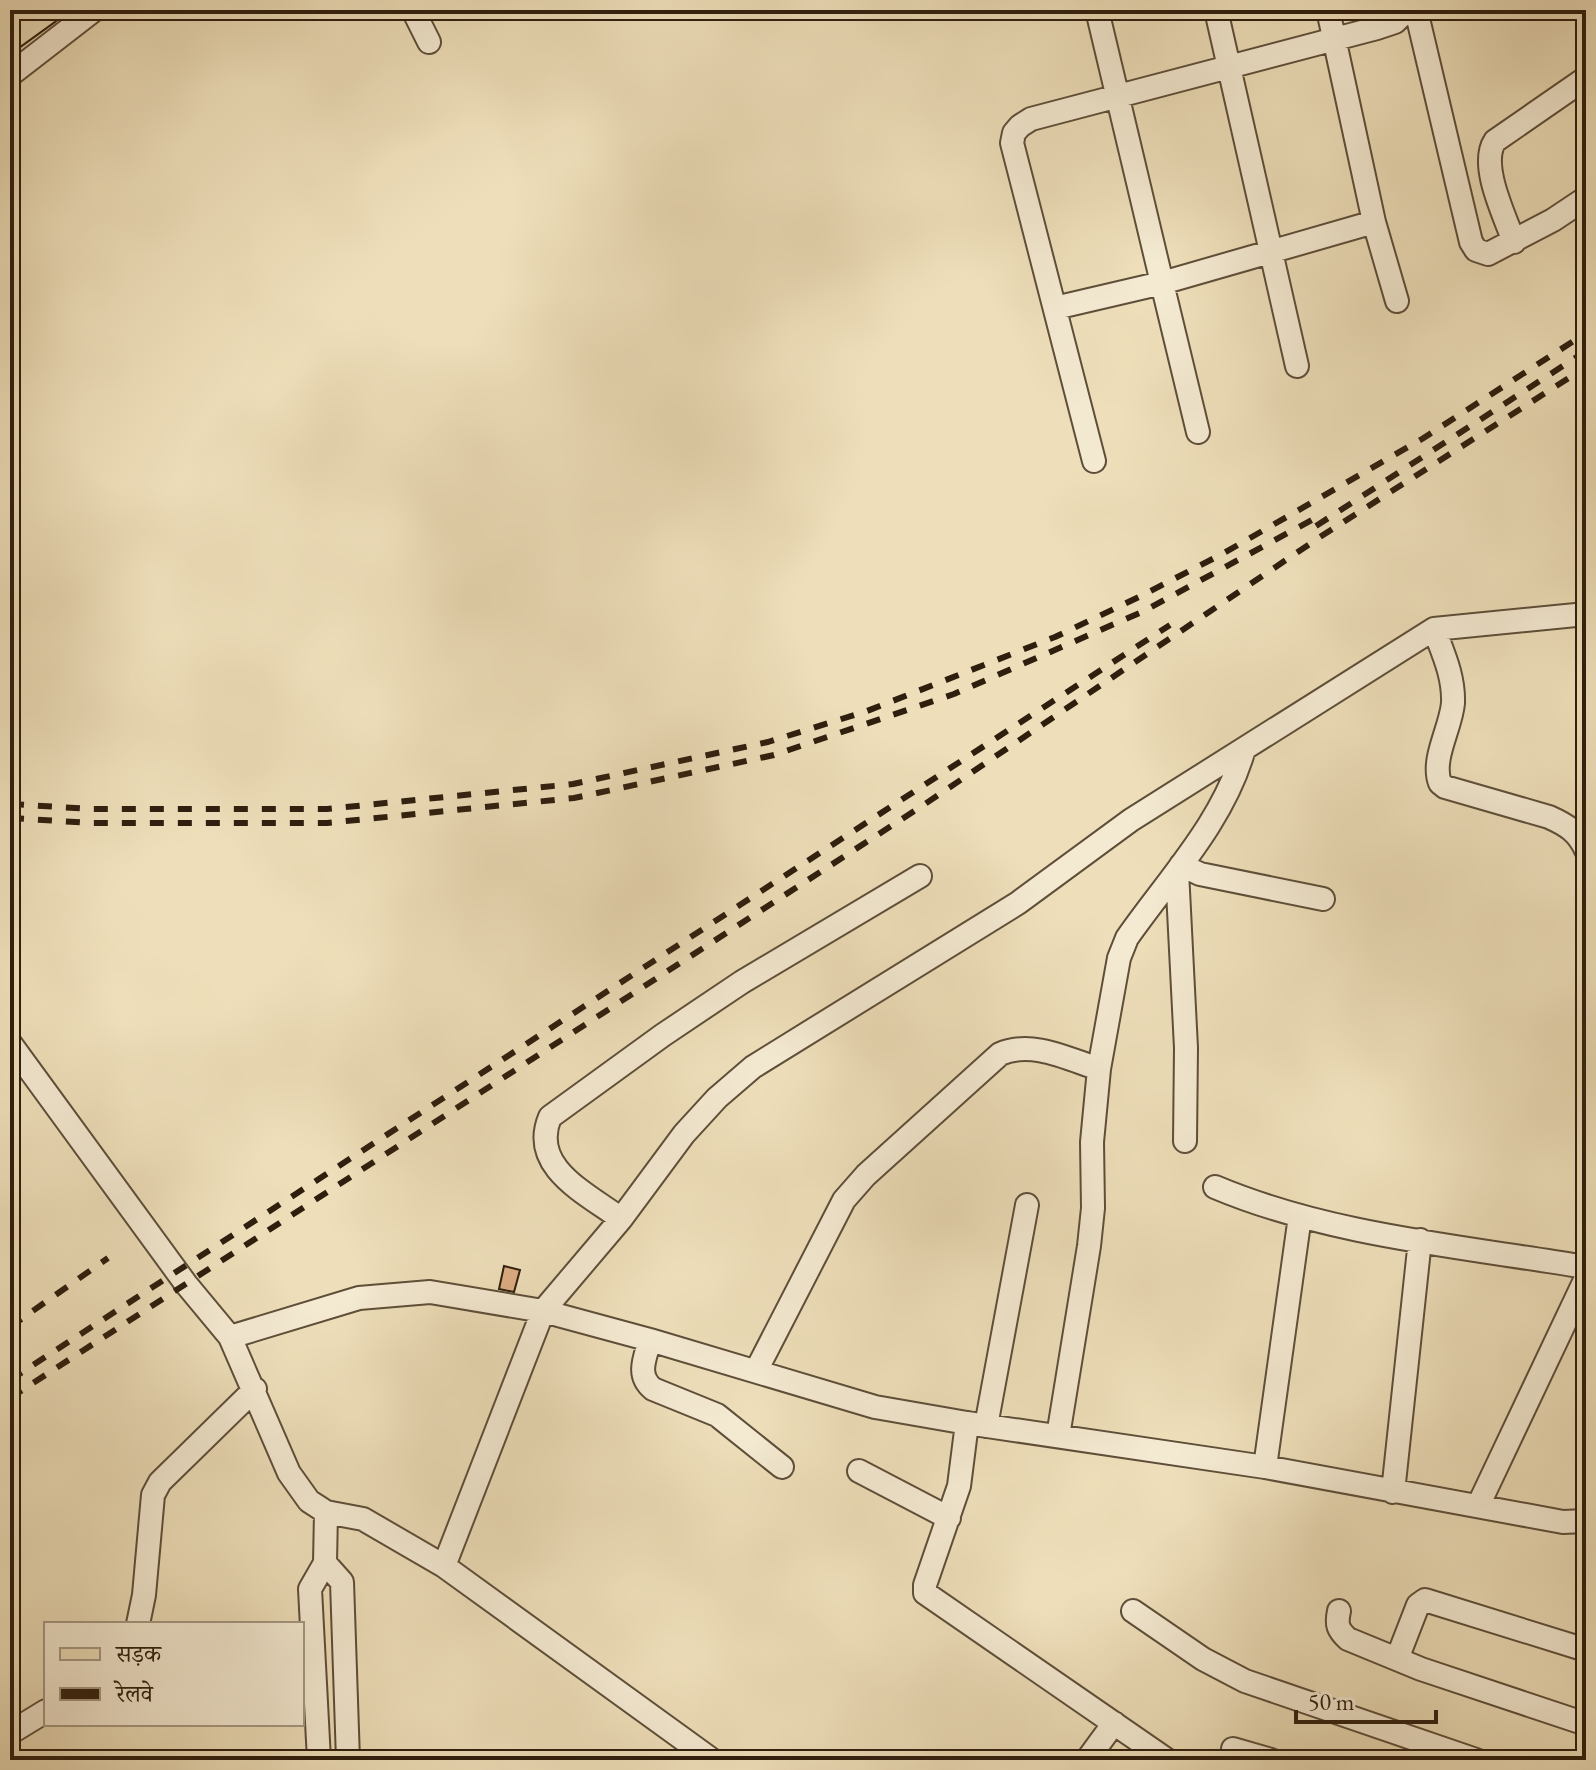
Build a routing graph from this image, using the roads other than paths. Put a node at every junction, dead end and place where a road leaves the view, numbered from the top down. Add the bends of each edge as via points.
1 (46, 10) edge
2 (94, 10) edge
3 (413, 10) edge
4 (1097, 10) edge
5 (1216, 10) edge
6 (1328, 10) edge
7 (1407, 10) edge
8 (1416, 10) edge
9 (10, 36) edge
10 (1341, 39) junction
11 (429, 42) dead end
12 (1230, 67) junction
13 (10, 75) edge
14 (1586, 78) edge
15 (1116, 96) junction
16 (1586, 198) edge
17 (1374, 222) junction
18 (1514, 242) junction
19 (1270, 251) junction
20 (1162, 283) junction
21 (1397, 301) dead end
22 (1055, 308) junction
23 (1297, 366) dead end
24 (1198, 432) dead end
25 (1094, 461) dead end
26 (1586, 614) edge
27 (1434, 629) junction
28 (1244, 749) junction
29 (1586, 850) edge
30 (1179, 868) junction
31 (920, 876) dead end
32 (1323, 899) dead end
33 (10, 1043) edge
34 (1099, 1069) junction
35 (1185, 1141) dead end
36 (1215, 1187) dead end
37 (1027, 1205) dead end
38 (1300, 1216) junction
39 (621, 1219) junction
40 (1420, 1240) junction
41 (1583, 1272) edge
42 (543, 1311) junction
43 (230, 1337) junction
44 (650, 1340) junction
45 (756, 1371) junction
46 (255, 1389) junction
47 (977, 1425) junction
48 (1058, 1436) junction
49 (782, 1467) dead end
50 (1265, 1467) junction
51 (859, 1471) dead end
52 (1393, 1492) junction
53 (1478, 1506) junction
54 (326, 1512) junction
55 (949, 1518) junction
56 (1586, 1521) edge
57 (325, 1563) junction
58 (444, 1566) junction
59 (1133, 1611) dead end
60 (1339, 1611) dead end
61 (138, 1622) edge
62 (1586, 1650) edge
63 (1397, 1659) junction
64 (44, 1712) edge
65 (1114, 1723) junction
66 (1586, 1724) edge
67 (10, 1733) edge
68 (1233, 1749) dead end
69 (319, 1760) edge
70 (348, 1760) edge
71 (712, 1760) edge
72 (1087, 1760) edge
73 (1167, 1760) edge
74 (1271, 1760) edge
75 (1476, 1760) edge

1 - 9 main road
2 - 13 street
3 - 11 street
4 - 15 street
5 - 12 street
6 - 10 street
7 - 10 street via 1395,22
8 - 18 street via 1471,242 1488,254
10 - 12 street
10 - 17 street
12 - 15 street
12 - 19 street
14 - 18 street via 1490,149 1491,176
15 - 20 street
15 - 22 street via 1031,119 1014,133 1012,143
16 - 18 street
17 - 19 street
17 - 21 street
19 - 20 street
19 - 23 street
20 - 22 street
20 - 24 street
22 - 25 street
26 - 27 street
27 - 28 street
27 - 29 street via 1450,669 1453,699 1438,764 1440,783 1566,824
28 - 30 street via 1228,794
28 - 39 street via 1131,820 1018,903 753,1067 684,1134
30 - 32 street
30 - 34 street via 1127,938 1119,958
30 - 35 street
31 - 39 street via 742,982 550,1117 545,1129 547,1156 562,1175
33 - 43 street
34 - 45 street via 1044,1051 1012,1049 1000,1054 844,1200
34 - 48 street via 1091,1233
36 - 38 street
37 - 47 street
38 - 40 street
38 - 50 street
39 - 42 street
40 - 41 street
40 - 52 street
41 - 53 street
42 - 43 street via 416,1293 359,1298
42 - 44 street
42 - 58 street
43 - 46 street
44 - 45 street
44 - 49 street via 642,1369 646,1383 717,1415
45 - 47 street via 875,1407
46 - 54 street via 289,1473 309,1501
46 - 61 street via 153,1495
47 - 48 street
47 - 55 street
48 - 50 street
50 - 52 street
51 - 55 street
52 - 53 street
53 - 56 street via 1563,1522
54 - 57 street
54 - 58 street via 363,1519
55 - 65 street via 925,1593
57 - 69 street via 310,1589
57 - 70 street via 342,1582
58 - 71 street
59 - 75 street via 1245,1681
60 - 63 street via 1339,1631 1348,1639
62 - 63 street via 1425,1600 1418,1605
63 - 66 street
64 - 67 street
65 - 72 street
65 - 73 street
68 - 74 street

